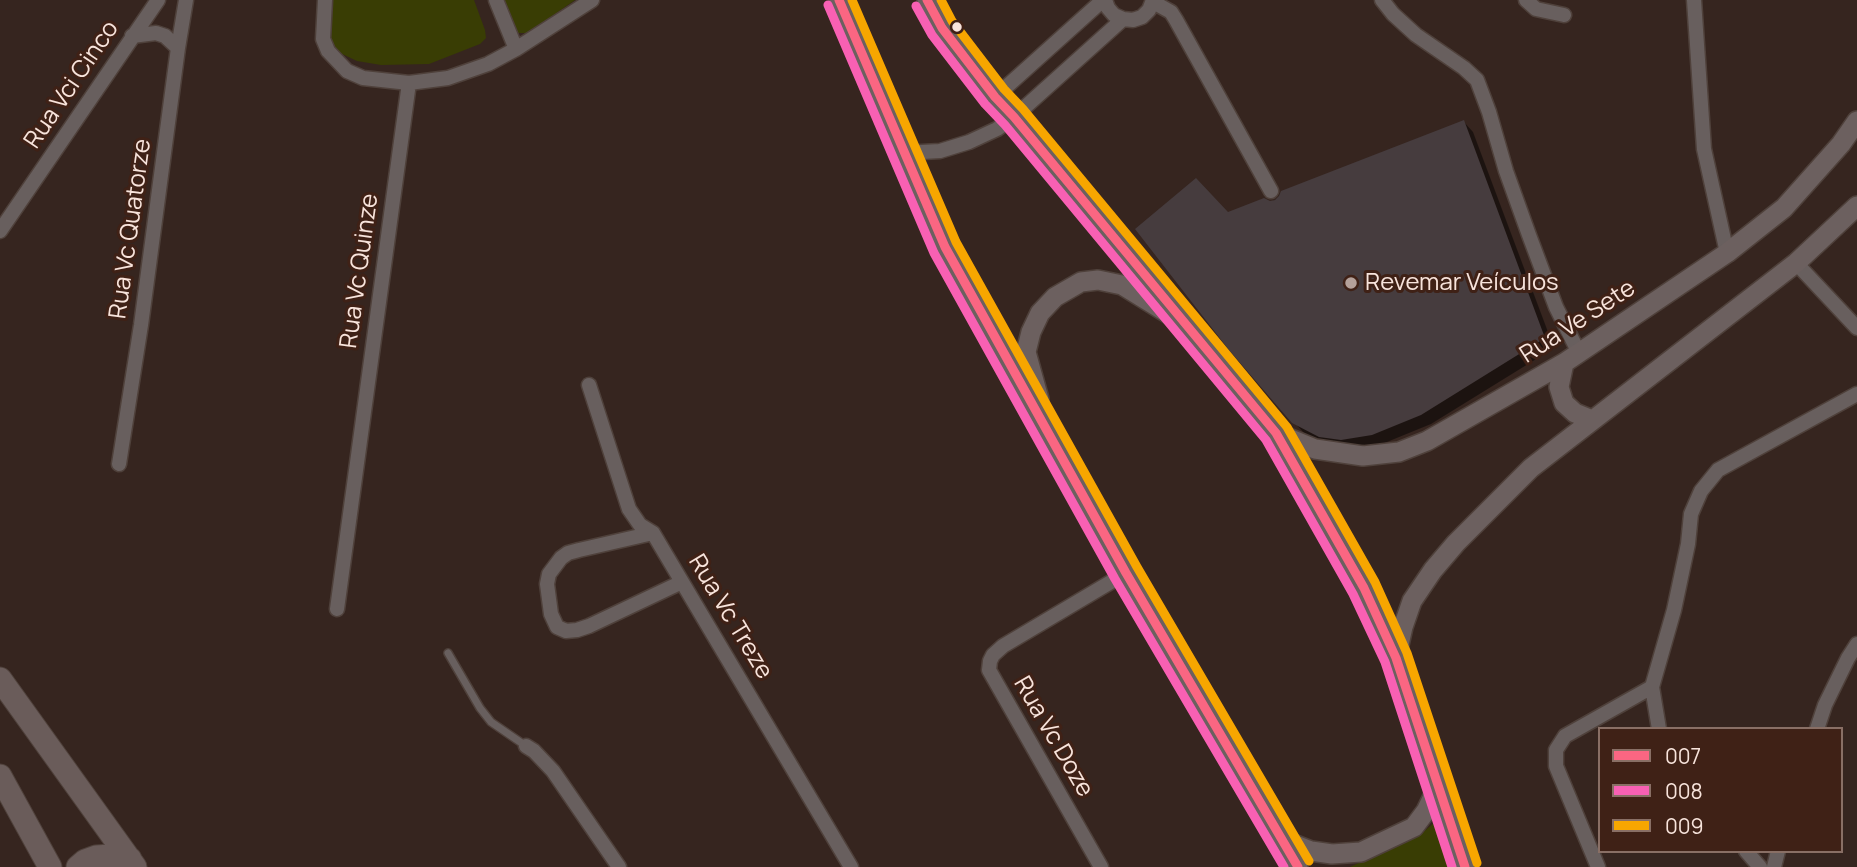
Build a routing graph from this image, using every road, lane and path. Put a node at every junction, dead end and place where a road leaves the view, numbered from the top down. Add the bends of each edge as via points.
1 (158, 0) edge
2 (186, 0) edge
3 (325, 0) edge
4 (496, 0) edge
5 (592, 0) edge
6 (839, 0) edge
7 (927, 0) edge
8 (1104, 0) edge
9 (1382, 0) edge
10 (1526, 0) edge
11 (1694, 0) edge
12 (1153, 1) edge
13 (1564, 15) dead end
14 (1123, 19) junction
15 (132, 36) junction
16 (178, 48) junction
17 (516, 49) junction
18 (410, 83) junction
19 (995, 97) junction
20 (1014, 117) junction
21 (1857, 121) edge
22 (1849, 148) edge
23 (904, 153) junction
24 (1271, 191) dead end
25 (1857, 206) edge
26 (0, 231) edge
27 (1727, 253) junction
28 (1796, 263) junction
29 (1188, 326) junction
30 (1857, 328) edge
31 (1572, 358) junction
32 (589, 385) dead end
33 (1857, 394) edge
34 (1592, 420) junction
35 (1045, 425) junction
36 (1276, 432) junction
37 (119, 464) dead end
38 (653, 533) junction
39 (1126, 573) junction
40 (682, 582) junction
41 (337, 609) dead end
42 (1857, 644) edge
43 (447, 653) dead end
44 (1396, 658) junction
45 (0, 679) edge
46 (1652, 687) junction
47 (1658, 727) edge
48 (1818, 727) edge
49 (526, 746) joint
50 (1439, 784) junction
51 (3, 786) edge
52 (1283, 840) junction
53 (1748, 853) edge
54 (133, 863) edge
55 (50, 867) edge
56 (78, 867) edge
57 (619, 867) edge
58 (851, 867) edge
59 (1101, 867) edge
60 (1298, 867) edge
61 (1465, 867) edge
62 (1598, 867) edge
63 (1760, 867) edge

1 - 15 street, Rua Vci Cinco
2 - 16 street, Rua Vc Quatorze
3 - 18 street via 323,39 347,71 362,78
4 - 17 street
5 - 17 street
6 - 23 main road
7 - 19 main road via 942,28
8 - 14 street via 1114,15
8 - 19 street
9 - 31 street via 1416,35 1477,80
10 - 13 street via 1536,9
11 - 27 street via 1704,149
12 - 14 street via 1142,17
12 - 24 street via 1176,20
14 - 20 street
15 - 16 street via 156,33
15 - 26 street, Rua Vci Cinco
16 - 37 street, Rua Vc Quatorze
17 - 18 street via 448,78
18 - 41 street, Rua Vc Quinze
19 - 20 main road
20 - 23 street via 969,142 940,151
20 - 29 main road
21 - 22 main road, Rua Ve Sete
22 - 27 main road, Rua Ve Sete
23 - 35 main road via 945,247
25 - 28 main road
27 - 31 main road, Rua Ve Sete
28 - 30 street
28 - 34 main road
29 - 35 main road via 1122,285 1081,282 1055,297 1040,313 1026,352
29 - 36 main road
31 - 34 main road via 1559,387 1564,403
31 - 36 main road, Rua Ve Sete via 1427,441 1399,452 1363,456 1327,451
32 - 38 street, Rua Vc Treze via 629,509 640,526
33 - 46 street via 1718,470 1701,491
34 - 44 main road via 1531,468 1433,570 1412,601
35 - 39 main road
36 - 44 main road via 1364,588
38 - 40 street, Rua Vc Treze
38 - 40 street via 561,558 547,584 557,627 566,631 589,626
39 - 52 main road
39 - 59 street, Rua Vc Doze via 1003,646 990,661 989,670
40 - 58 street, Rua Vc Treze
42 - 48 street
43 - 49 lane via 491,722
44 - 50 main road
45 - 54 highway
46 - 47 street
46 - 62 street via 1565,736 1556,750 1556,766
49 - 57 street via 553,771
50 - 52 main road via 1414,827 1361,852 1311,851
50 - 61 main road
51 - 55 highway
52 - 60 main road
53 - 63 street
54 - 56 highway via 96,857

